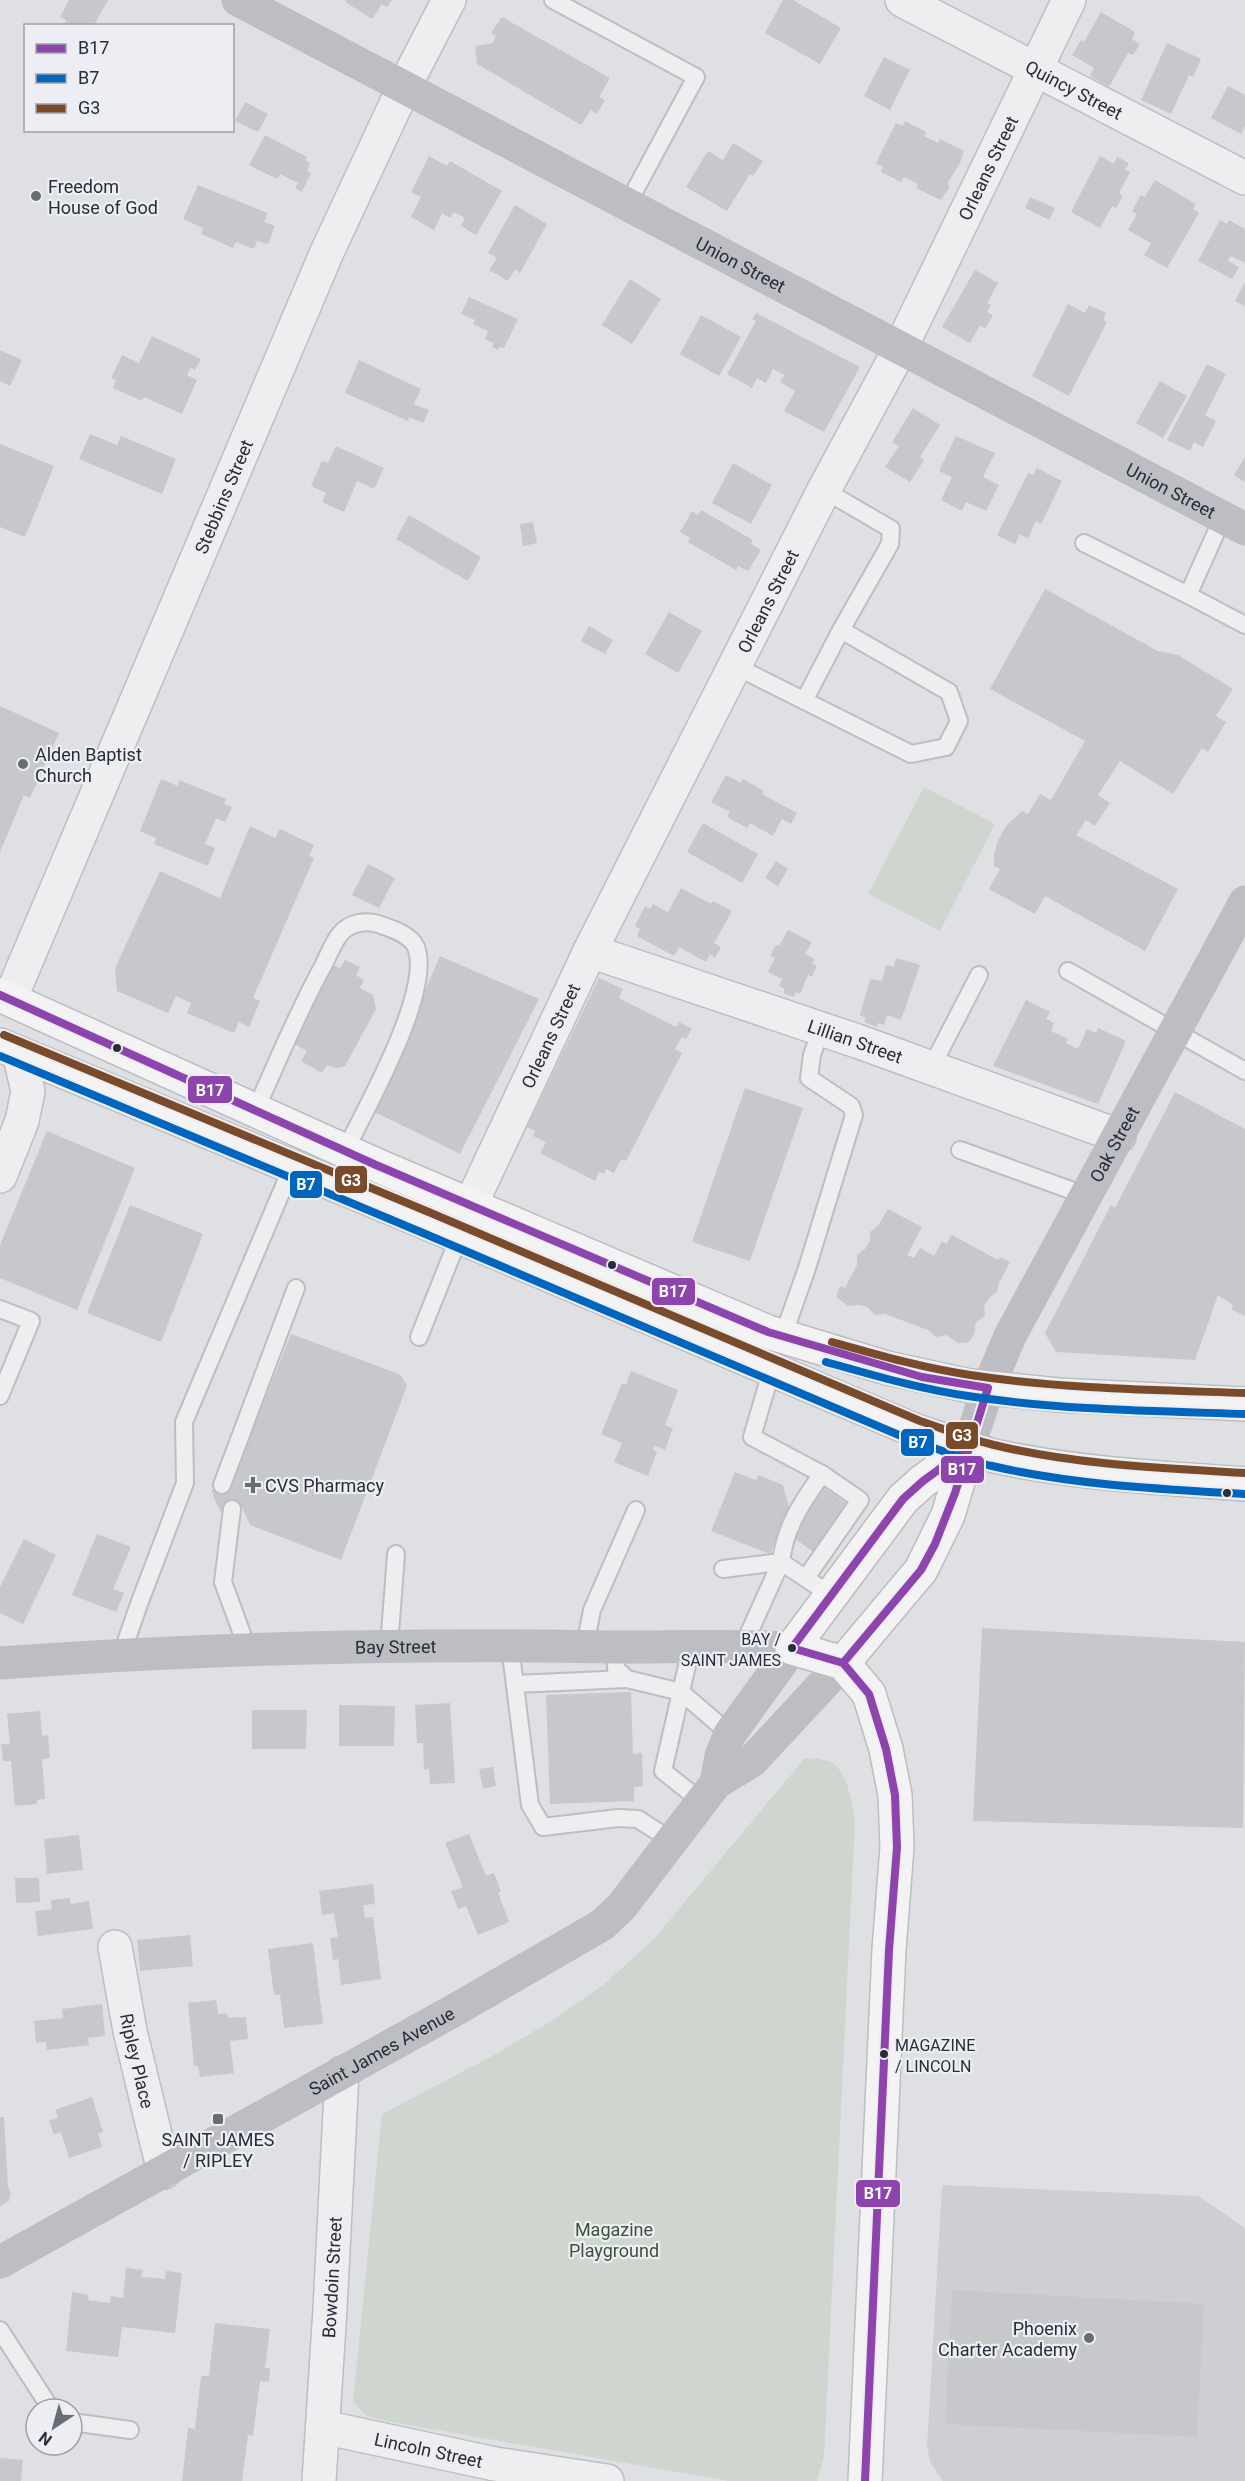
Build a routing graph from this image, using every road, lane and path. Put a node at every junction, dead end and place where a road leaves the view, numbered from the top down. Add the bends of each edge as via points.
1 (238, 0) edge
2 (448, 0) edge
3 (553, 0) edge
4 (902, 0) edge
5 (1069, 0) edge
6 (1035, 68) junction
7 (404, 87) junction
8 (1245, 178) edge
9 (627, 205) junction
10 (900, 349) junction
11 (824, 490) junction
12 (1234, 523) edge
13 (1084, 543) dead end
14 (1188, 595) junction
15 (1245, 625) edge
16 (841, 630) junction
17 (735, 666) junction
18 (804, 701) junction
19 (1244, 908) edge
20 (590, 951) junction
21 (1068, 971) dead end
22 (979, 975) dead end
23 (5, 997) edge
24 (42, 1014) junction
25 (821, 1029) junction
26 (1174, 1033) junction
27 (15, 1051) edge
28 (931, 1068) junction
29 (1245, 1071) edge
30 (255, 1111) junction
31 (1119, 1136) junction
32 (960, 1150) dead end
33 (345, 1151) junction
34 (292, 1167) junction
35 (1, 1170) edge
36 (1087, 1196) junction
37 (471, 1204) junction
38 (459, 1237) junction
39 (296, 1288) dead end
40 (0, 1309) edge
41 (783, 1336) junction
42 (419, 1337) dead end
43 (772, 1369) junction
44 (988, 1388) junction
45 (0, 1396) edge
46 (1245, 1404) edge
47 (968, 1449) junction
48 (822, 1474) junction
49 (1245, 1484) edge
50 (222, 1485) dead end
51 (232, 1509) dead end
52 (636, 1510) dead end
53 (396, 1554) dead end
54 (781, 1562) junction
55 (723, 1569) dead end
56 (819, 1587) junction
57 (510, 1646) junction
58 (600, 1646) junction
59 (743, 1646) junction
60 (389, 1647) junction
61 (691, 1647) junction
62 (792, 1648) junction
63 (248, 1650) junction
64 (122, 1656) junction
65 (0, 1663) edge
66 (843, 1663) junction
67 (627, 1679) junction
68 (515, 1684) junction
69 (681, 1692) junction
70 (730, 1734) junction
71 (709, 1793) junction
72 (672, 1841) junction
73 (114, 1947) dead end
74 (342, 2073) junction
75 (164, 2172) junction
76 (0, 2262) edge
77 (0, 2330) edge
78 (43, 2397) edge
79 (84, 2424) edge
80 (323, 2427) junction
81 (130, 2430) dead end
82 (479, 2471) edge
83 (318, 2481) edge
84 (607, 2481) edge
85 (865, 2481) edge

1 - 7 main road, Union Street
2 - 7 street, Stebbins Street
3 - 9 lane via 696,77
4 - 6 street, Quincy Street
5 - 6 street, Orleans Street
6 - 8 street, Quincy Street
6 - 10 street, Orleans Street
7 - 9 main road, Union Street
7 - 23 street, Stebbins Street via 327,252
9 - 10 main road, Union Street
10 - 11 street, Orleans Street
10 - 12 main road, Union Street
11 - 16 lane via 891,529 890,544
11 - 17 street, Orleans Street
12 - 14 lane
13 - 14 lane
14 - 15 lane
16 - 18 lane
16 - 18 lane via 949,692 959,721 946,747 911,754
17 - 18 lane
17 - 20 street, Orleans Street
19 - 26 main road, Oak Street
20 - 25 street, Lillian Street
20 - 37 street, Orleans Street
21 - 26 lane
22 - 28 lane
23 - 24 main road
24 - 27 main road
24 - 30 main road
25 - 28 street, Lillian Street
25 - 41 lane via 809,1078 851,1106 854,1115
26 - 29 lane
26 - 31 main road, Oak Street
27 - 34 main road
27 - 35 street via 28,1091 22,1120
28 - 31 street, Lillian Street
30 - 33 main road
30 - 33 lane via 340,933 356,923 375,923 405,935 415,945 419,963 413,1000 401,1035
31 - 36 main road, Oak Street
32 - 36 lane
33 - 37 main road
34 - 38 main road
34 - 64 lane via 184,1422 185,1483
36 - 44 main road, Oak Street via 1010,1336
37 - 38 main road
37 - 41 main road
38 - 42 lane
38 - 43 main road
39 - 50 lane
40 - 45 lane via 31,1321
41 - 44 main road via 922,1377
43 - 47 main road
43 - 48 lane via 752,1437
44 - 46 main road
44 - 47 main road, Saint James Avenue
47 - 49 main road via 1112,1474
47 - 56 main road, Saint James Avenue via 903,1499
47 - 66 main road, Saint James Avenue via 948,1515 921,1570
48 - 54 lane via 783,1541
48 - 56 lane via 860,1500 834,1533
51 - 63 lane via 223,1582
52 - 58 lane via 592,1610
53 - 60 lane
54 - 55 lane
54 - 56 lane
54 - 59 lane
56 - 62 main road, Saint James Avenue
57 - 58 main road, Bay Street
57 - 60 main road, Bay Street
57 - 68 lane
58 - 61 main road, Bay Street
58 - 67 lane
59 - 61 main road, Bay Street
59 - 62 main road, Bay Street
60 - 63 main road, Bay Street
61 - 69 lane
62 - 66 main road
62 - 70 main road, Saint James Avenue
63 - 64 main road, Bay Street
64 - 65 main road, Bay Street
66 - 71 main road, Saint James Avenue via 752,1761
66 - 85 main road via 868,1694 880,1727 895,1795 897,1847 888,1962
67 - 68 lane
67 - 69 lane
68 - 72 lane via 530,1805 543,1827 638,1819
69 - 70 lane
69 - 71 lane via 663,1771
70 - 71 main road, Saint James Avenue
71 - 72 main road, Saint James Avenue
72 - 74 main road, Saint James Avenue via 603,1926
73 - 75 street, Ripley Place
74 - 75 main road, Saint James Avenue
74 - 80 street, Bowdoin Street
75 - 76 main road, Saint James Avenue
77 - 78 lane
79 - 81 lane
80 - 82 street, Lincoln Street
80 - 83 street, Bowdoin Street
82 - 84 street, Lincoln Street

